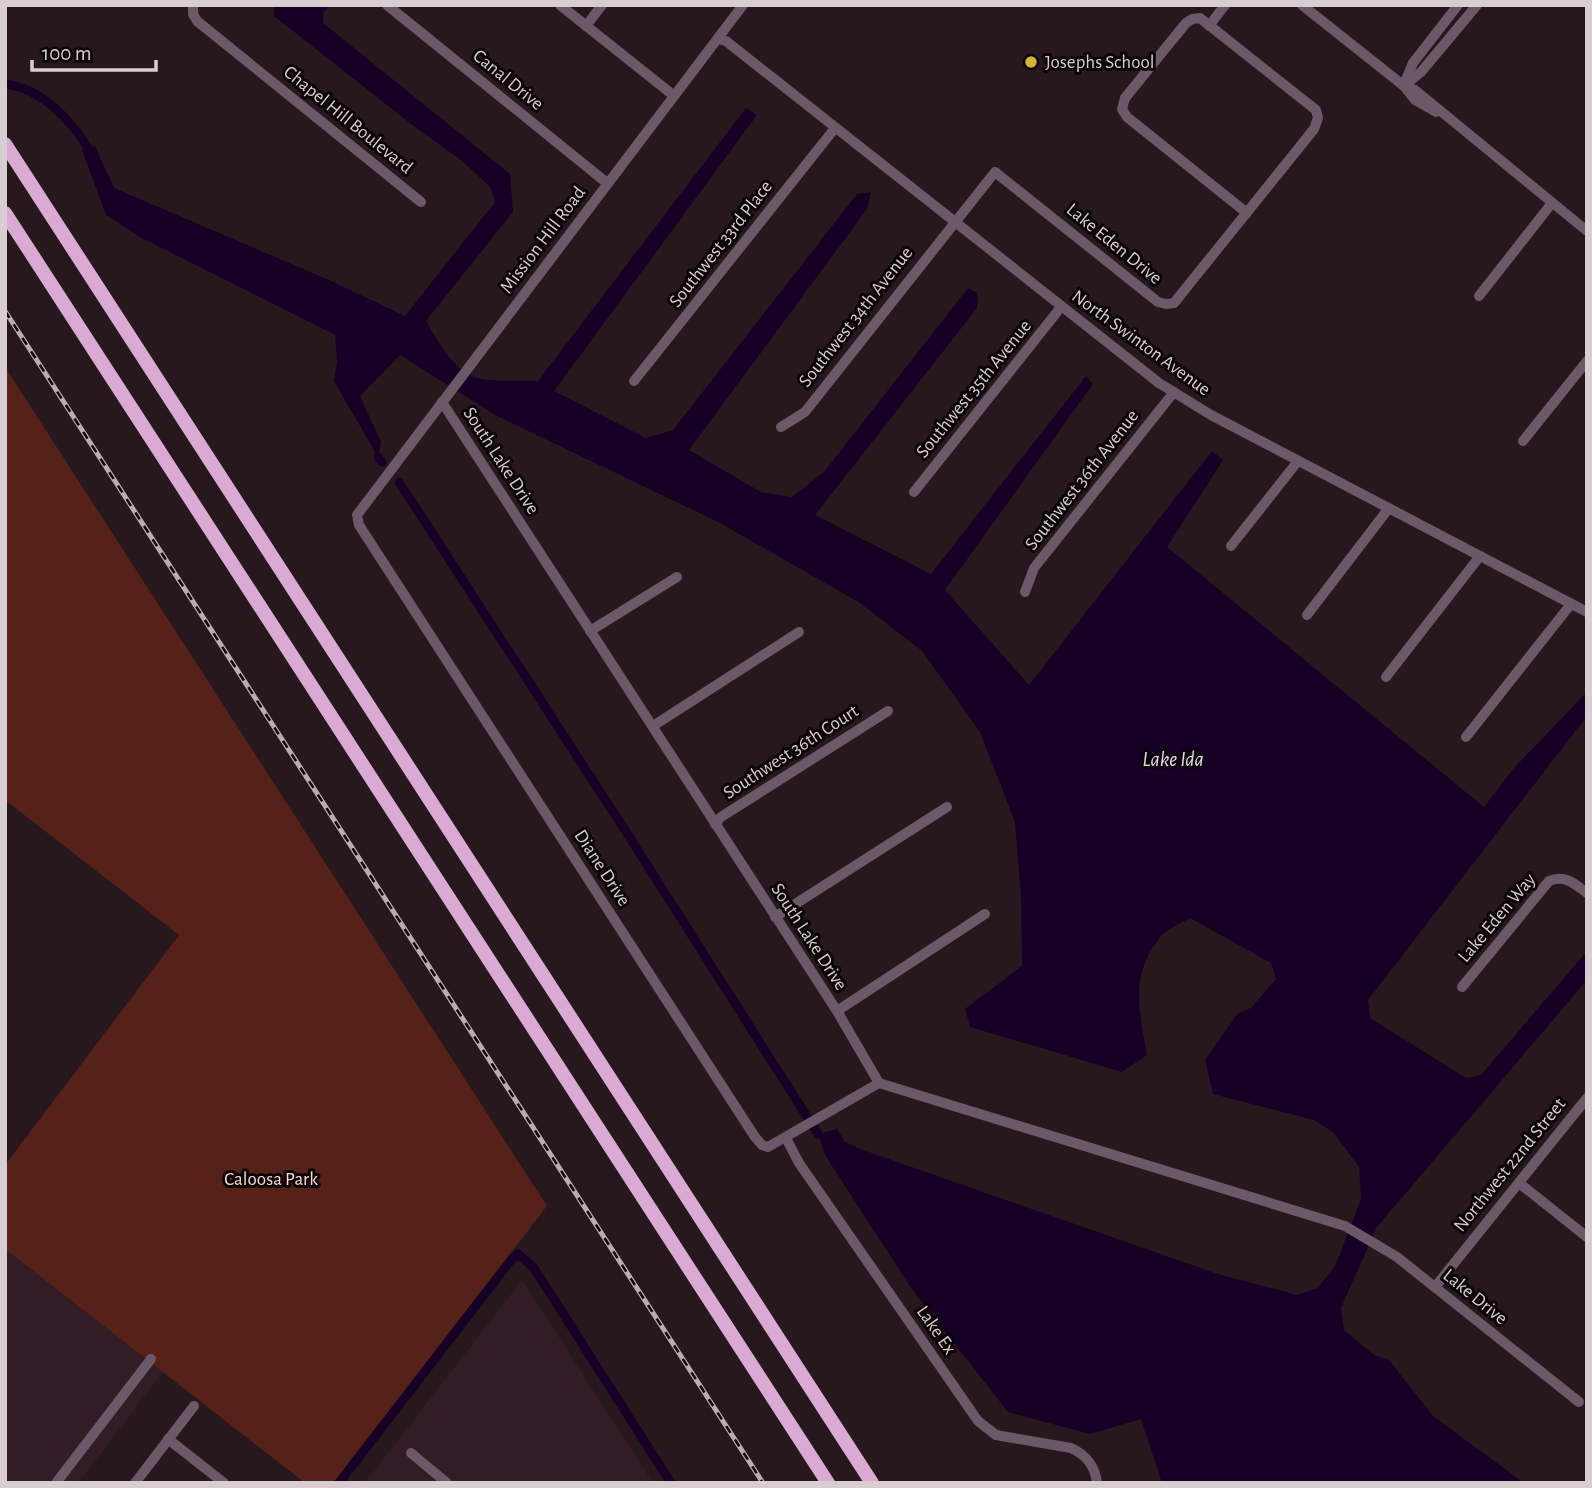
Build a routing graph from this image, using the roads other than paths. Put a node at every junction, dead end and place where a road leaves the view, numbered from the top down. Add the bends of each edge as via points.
1 (387, 5) edge
2 (560, 5) edge
3 (602, 5) edge
4 (743, 5) edge
5 (1225, 5) edge
6 (1302, 5) edge
7 (1458, 5) edge
8 (1477, 5) edge
9 (195, 6) edge
10 (586, 26) junction
11 (1209, 26) junction
12 (718, 39) junction
13 (1404, 86) junction
14 (673, 95) junction
15 (835, 128) junction
16 (5, 144) edge
17 (607, 183) junction
18 (421, 202) dead end
19 (1552, 203) junction
20 (5, 213) edge
21 (1247, 213) junction
22 (953, 222) junction
23 (1586, 230) edge
24 (1479, 296) dead end
25 (1061, 307) junction
26 (1587, 361) edge
27 (634, 382) dead end
28 (1174, 392) junction
29 (442, 402) junction
30 (781, 428) dead end
31 (1523, 441) dead end
32 (1298, 460) junction
33 (914, 492) dead end
34 (371, 496) joint
35 (1389, 508) junction
36 (1231, 546) dead end
37 (1480, 556) junction
38 (677, 577) dead end
39 (1025, 592) dead end
40 (1571, 604) junction
41 (1587, 612) edge
42 (1307, 615) dead end
43 (590, 631) junction
44 (799, 632) dead end
45 (1386, 677) dead end
46 (888, 711) dead end
47 (653, 726) junction
48 (1466, 737) dead end
49 (947, 807) dead end
50 (715, 824) junction
51 (1587, 893) edge
52 (985, 914) dead end
53 (775, 917) junction
54 (1462, 987) dead end
55 (836, 1011) junction
56 (878, 1083) junction
57 (1587, 1098) edge
58 (786, 1138) junction
59 (1519, 1183) junction
60 (1587, 1237) edge
61 (1435, 1287) junction
62 (151, 1359) dead end
63 (1579, 1402) dead end
64 (194, 1406) dead end
65 (168, 1439) junction
66 (411, 1453) dead end
67 (56, 1483) edge
68 (135, 1483) edge
69 (224, 1483) edge
70 (447, 1483) edge
71 (828, 1483) edge
72 (872, 1483) edge
73 (1097, 1483) edge

1 - 17 street, Canal Drive
2 - 10 street
3 - 10 street
4 - 12 street, Mission Hill Road
5 - 11 street
6 - 13 street
7 - 13 street via 1413,63
8 - 13 street
9 - 18 street, Chapel Hill Boulevard via 197,21
10 - 14 street
11 - 21 street, Lake Eden Drive via 1316,110 1318,118
11 - 21 street via 1200,18 1186,23 1125,98 1122,109
12 - 14 street, Mission Hill Road
12 - 15 street, North Swinton Avenue
13 - 19 street via 1415,100 1443,114
14 - 17 street, Mission Hill Road
15 - 22 street, North Swinton Avenue
15 - 27 street, Southwest 33rd Place
16 - 72 highway
17 - 29 street, Mission Hill Road
19 - 23 street
19 - 24 street
20 - 71 highway
21 - 22 street, Lake Eden Drive via 1174,303 1166,304 995,172
22 - 25 street, North Swinton Avenue
22 - 30 street, Southwest 34th Avenue via 805,412
25 - 28 street, North Swinton Avenue
25 - 33 street, Southwest 35th Avenue
26 - 31 street
28 - 32 street, North Swinton Avenue
28 - 39 street, Southwest 36th Avenue via 1034,568
29 - 34 street, Mission Hill Road
29 - 43 street, South Lake Drive
32 - 35 street, North Swinton Avenue
32 - 36 street
34 - 58 street, Diane Drive via 357,515 359,525 754,1137 768,1147
35 - 37 street, North Swinton Avenue
35 - 42 street
37 - 40 street, North Swinton Avenue
37 - 45 street
38 - 43 street
40 - 41 street, North Swinton Avenue
40 - 48 street
43 - 47 street, South Lake Drive
44 - 47 street
46 - 50 street, Southwest 36th Court
47 - 50 street, South Lake Drive
49 - 53 street
50 - 53 street, South Lake Drive
51 - 54 street, Lake Eden Way via 1561,878 1544,885
52 - 55 street
53 - 55 street, South Lake Drive
55 - 56 street, South Lake Drive
56 - 58 street
56 - 61 street, Lake Drive via 1345,1226
57 - 59 street, Northwest 22nd Street
58 - 73 street, Lake Ex via 978,1421 996,1435 1081,1453 1096,1473
59 - 60 street
59 - 61 street, Northwest 22nd Street
61 - 63 street, Lake Drive
62 - 67 street
64 - 65 street
65 - 68 street
65 - 69 street
66 - 70 street

